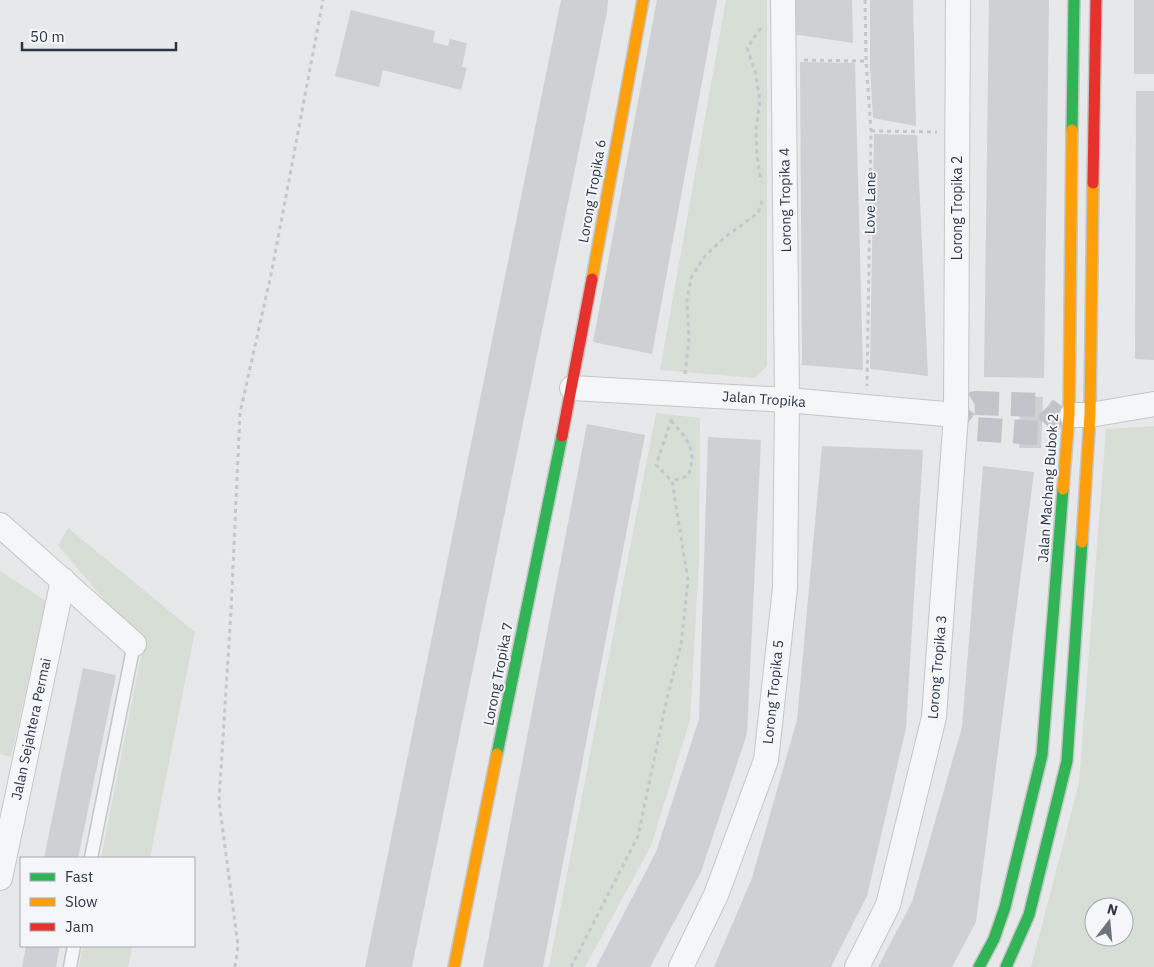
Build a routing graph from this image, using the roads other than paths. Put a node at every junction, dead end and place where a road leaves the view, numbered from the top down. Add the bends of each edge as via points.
1 (643, 0) edge
2 (783, 0) edge
3 (958, 0) edge
4 (1074, 0) edge
5 (1096, 0) edge
6 (572, 388) junction
7 (787, 400) junction
8 (1154, 404) edge
9 (956, 415) junction
10 (1072, 415) junction
11 (0, 525) edge
12 (63, 580) junction
13 (134, 644) joint
14 (4, 834) edge
15 (91, 857) edge
16 (0, 878) edge
17 (74, 947) edge
18 (70, 967) edge
19 (454, 967) edge
20 (681, 967) edge
21 (857, 967) edge
22 (979, 967) edge
23 (1006, 967) edge

1 - 6 street, Lorong Tropika 6
2 - 7 street, Lorong Tropika 4
3 - 9 street, Lorong Tropika 2
4 - 10 street, Jalan Machang Bubok 2
5 - 10 street, Jalan Machang Bubok 2
6 - 7 street, Jalan Tropika
6 - 19 street, Lorong Tropika 7
7 - 9 street, Jalan Tropika
7 - 20 street, Lorong Tropika 5 via 785,588 766,760 716,895
8 - 10 street
9 - 21 street, Lorong Tropika 3 via 934,718 888,905
10 - 22 street, Jalan Machang Bubok 2 via 1042,755 1005,907 994,939
10 - 23 street, Jalan Machang Bubok 2 via 1067,761 1029,914
11 - 12 street
12 - 13 street
12 - 14 street, Jalan Sejahtera Permai
13 - 15 lane
14 - 16 street, Jalan Sejahtera Permai
17 - 18 lane

